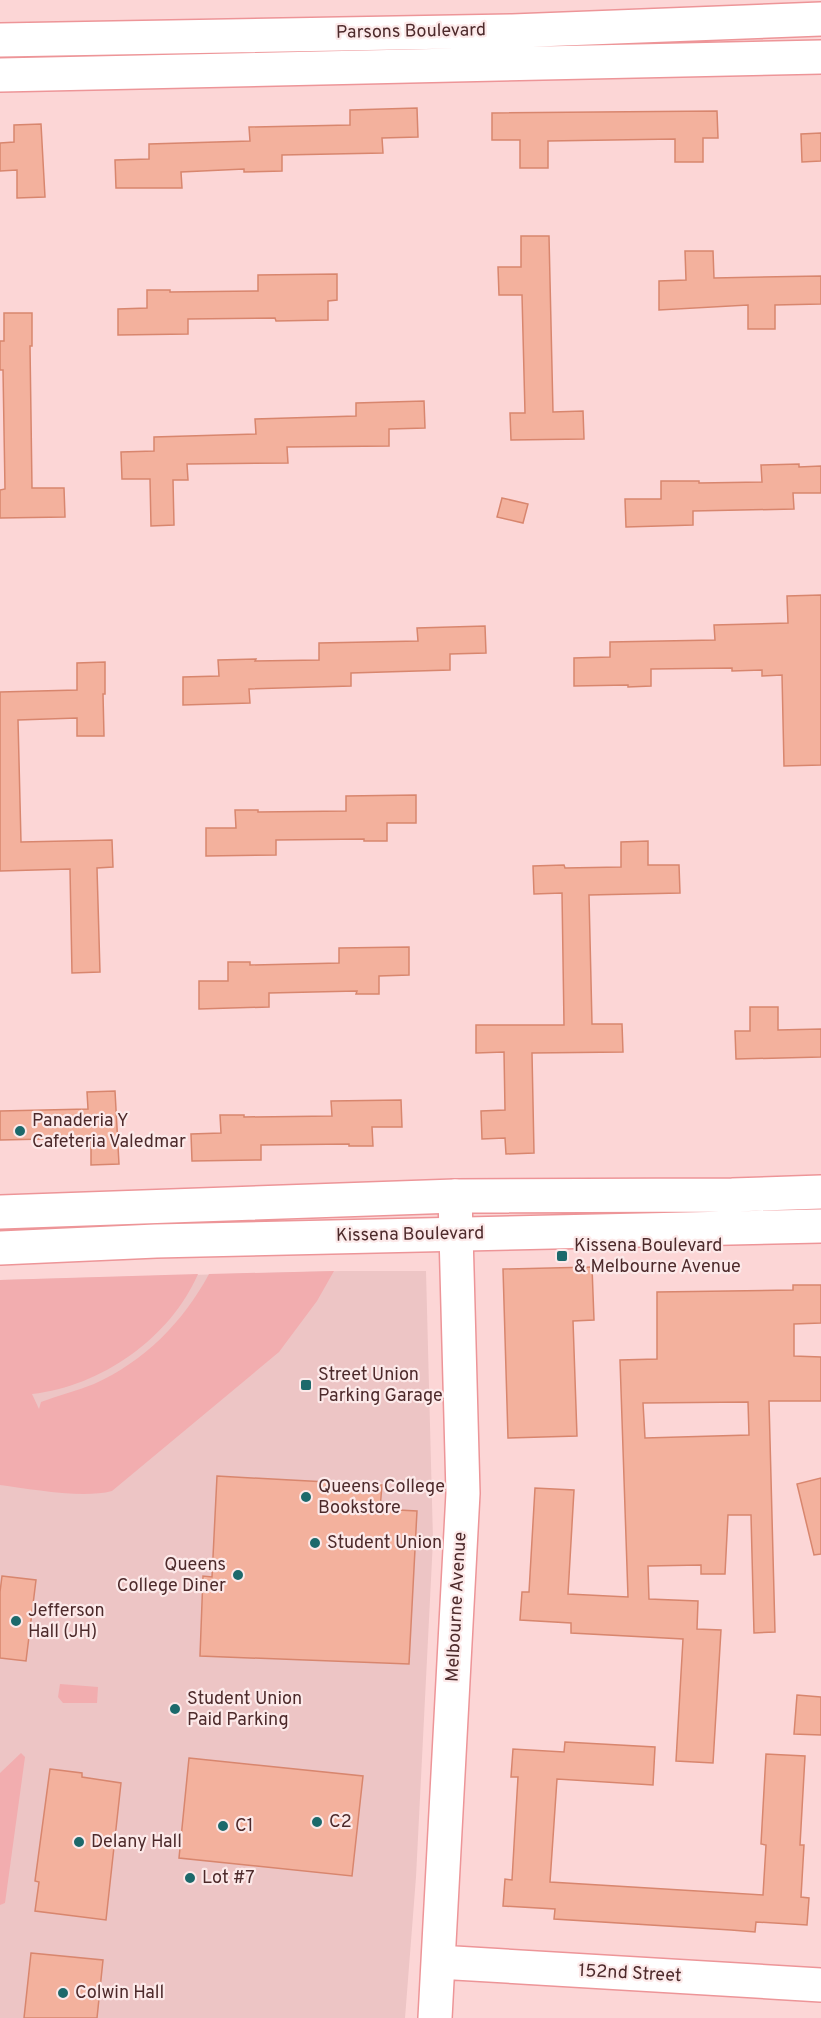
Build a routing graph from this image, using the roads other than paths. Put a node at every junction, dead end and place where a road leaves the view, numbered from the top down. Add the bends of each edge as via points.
1 (821, 19) edge
2 (0, 40) edge
3 (821, 57) edge
4 (0, 75) edge
5 (821, 1192) edge
6 (455, 1196) junction
7 (0, 1212) edge
8 (821, 1226) edge
9 (457, 1233) junction
10 (0, 1248) edge
11 (438, 1962) junction
12 (821, 1985) edge
13 (435, 2018) edge

1 - 2 street, Parsons Boulevard via 512,31
3 - 4 street, Parsons Boulevard
5 - 6 street, Kissena Boulevard
6 - 7 street, Kissena Boulevard
6 - 9 street, Melbourne Avenue
8 - 9 street, Kissena Boulevard
9 - 10 street, Kissena Boulevard
9 - 11 street, Melbourne Avenue via 463,1493
11 - 12 street, 152nd Street
11 - 13 street, Melbourne Avenue

